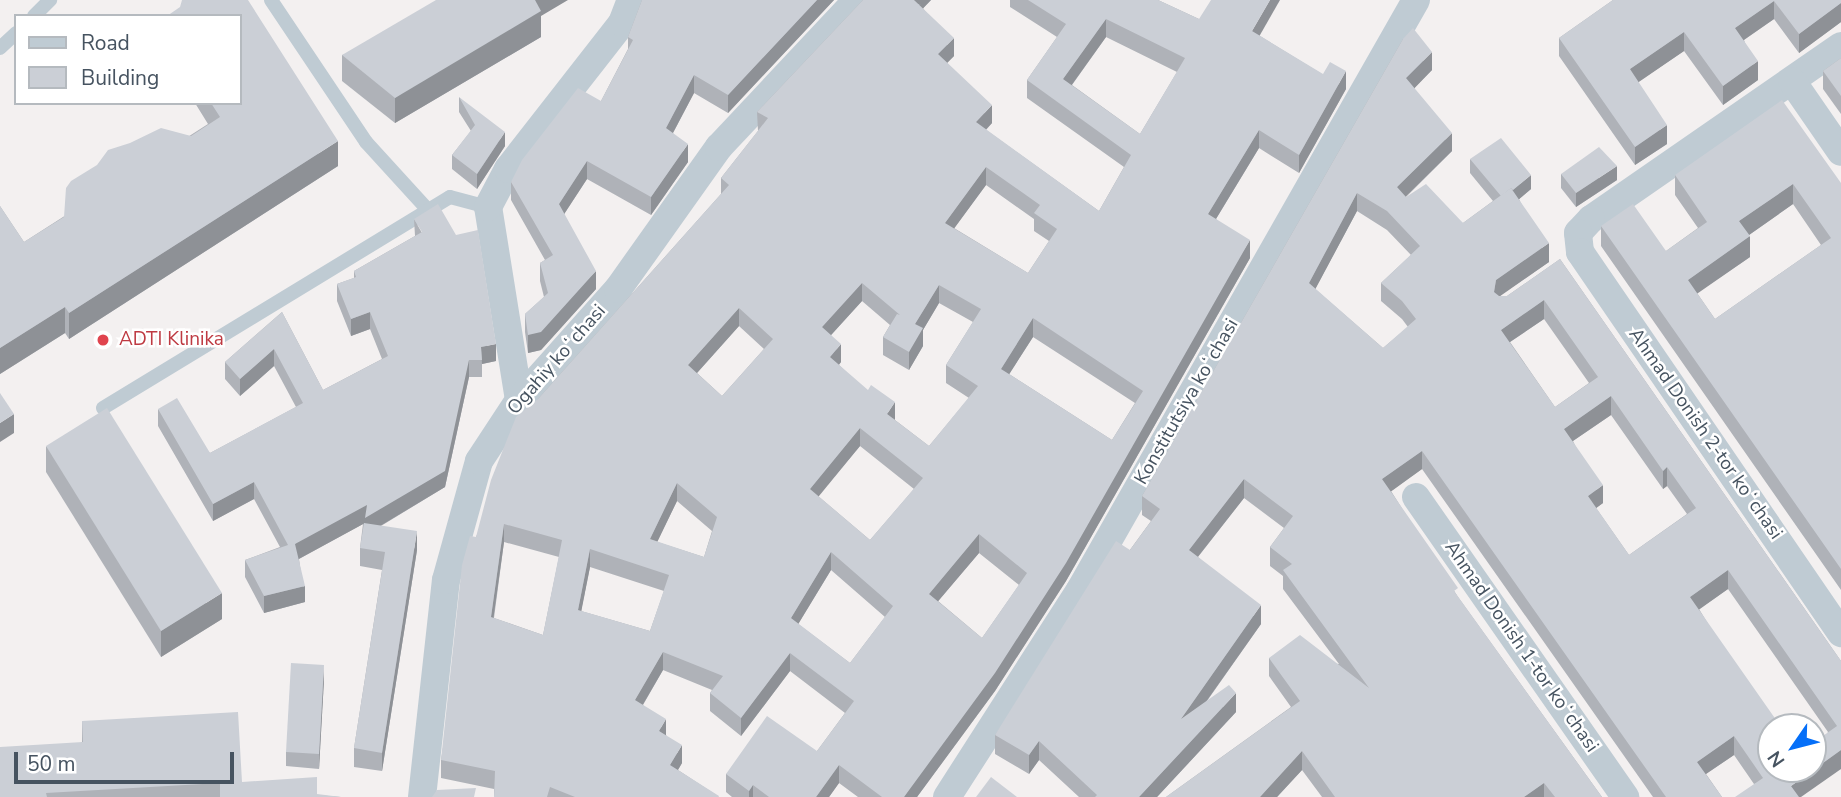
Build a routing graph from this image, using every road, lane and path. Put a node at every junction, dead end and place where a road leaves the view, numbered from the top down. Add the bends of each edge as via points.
1 (50, 0) edge
2 (271, 0) edge
3 (631, 0) edge
4 (857, 0) edge
5 (1416, 0) edge
6 (36, 14) edge
7 (14, 35) edge
8 (1841, 46) edge
9 (0, 48) edge
10 (1792, 80) junction
11 (1841, 152) edge
12 (488, 207) junction
13 (428, 210) junction
14 (519, 400) junction
15 (103, 408) edge
16 (1416, 497) dead end
17 (1841, 632) edge
18 (422, 797) edge
19 (947, 797) edge
20 (1625, 797) edge

1 - 6 lane
2 - 13 lane via 366,142
3 - 12 street via 622,23 508,169
4 - 14 street, Ogahiy koʻchasi via 719,147 618,289
5 - 19 street, Konstitutsiya koʻchasi via 1080,590
7 - 9 lane
8 - 10 street
10 - 11 street
10 - 17 street, Ahmad Donish 2-tor koʻchasi via 1591,219 1575,248
12 - 13 lane via 450,197
12 - 14 street
13 - 15 lane
14 - 18 street, Ogahiy koʻchasi via 479,461 446,580
16 - 20 street, Ahmad Donish 1-tor koʻchasi

